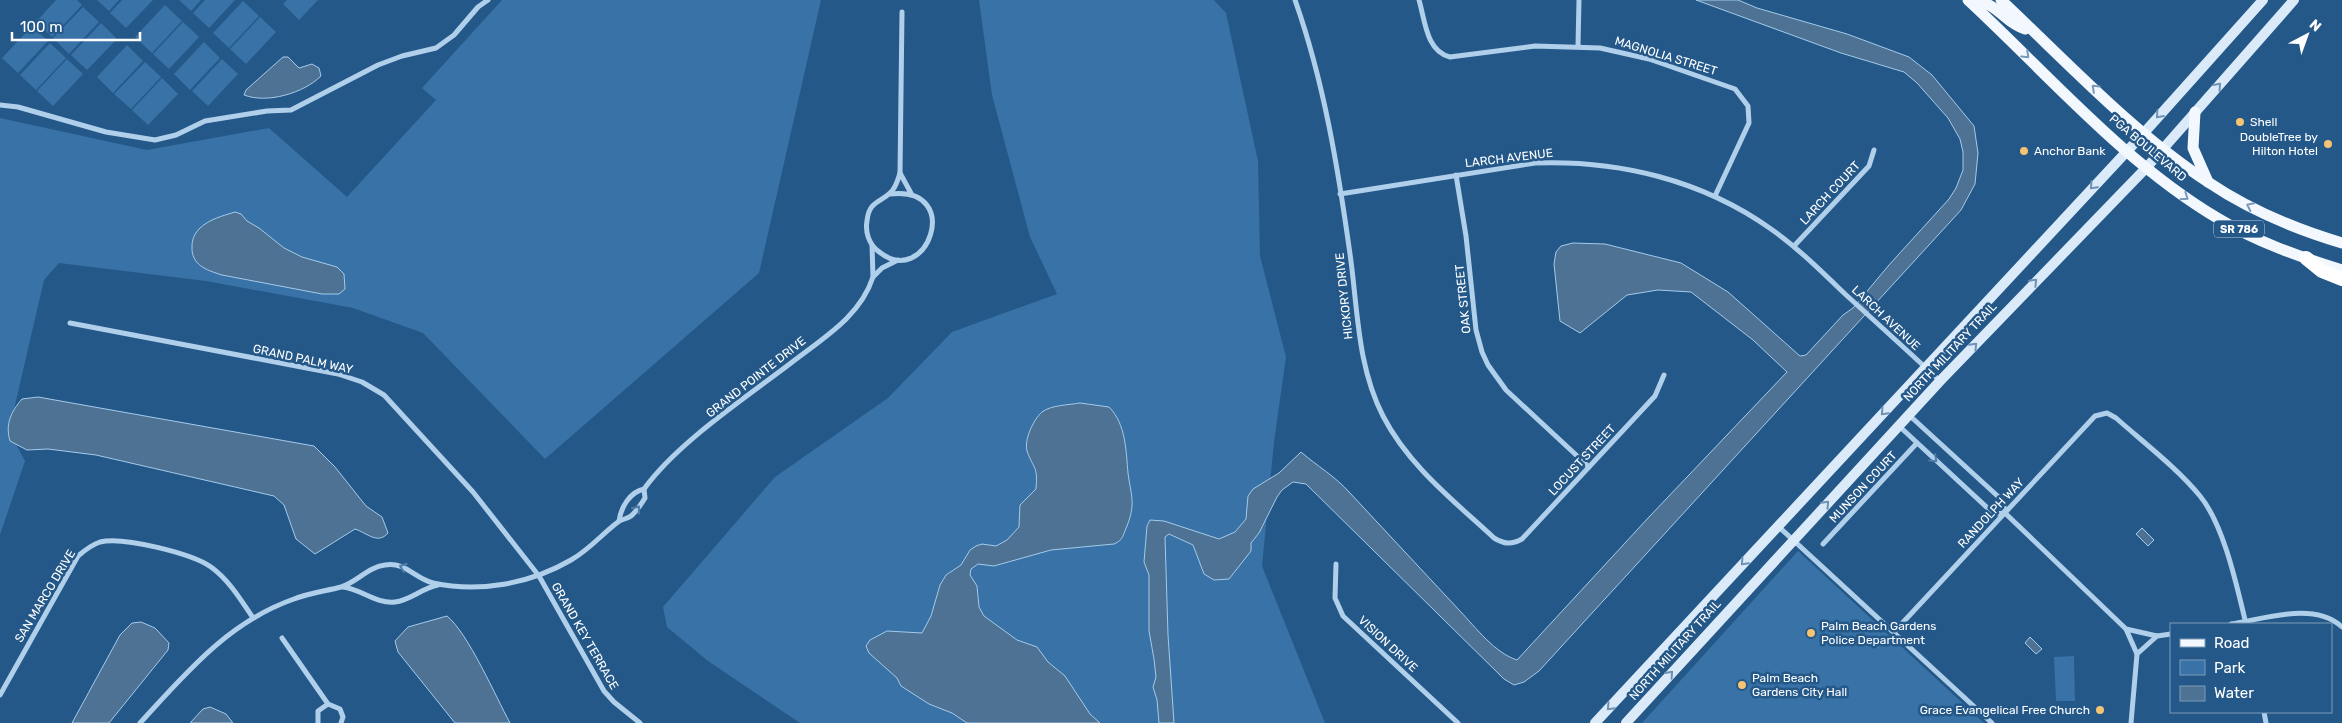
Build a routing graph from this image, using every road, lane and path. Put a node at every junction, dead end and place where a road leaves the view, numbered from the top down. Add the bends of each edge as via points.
1 (488, 0) edge
2 (1296, 0) edge
3 (1419, 0) edge
4 (1579, 0) edge
5 (1970, 0) edge
6 (2000, 0) edge
7 (2263, 0) edge
8 (2294, 0) edge
9 (902, 12) dead end
10 (2034, 32) junction
11 (1578, 46) junction
12 (0, 105) edge
13 (2195, 112) junction
14 (2143, 134) junction
15 (2163, 149) junction
16 (1874, 150) dead end
17 (2127, 150) junction
18 (2147, 167) junction
19 (900, 173) junction
20 (1456, 175) junction
21 (2209, 183) junction
22 (890, 194) junction
23 (1340, 194) junction
24 (912, 195) junction
25 (1715, 196) junction
26 (2342, 242) edge
27 (872, 245) junction
28 (1794, 246) junction
29 (2306, 258) junction
30 (900, 259) junction
31 (2342, 270) edge
32 (874, 277) junction
33 (2342, 279) edge
34 (70, 323) dead end
35 (1925, 367) junction
36 (1664, 375) dead end
37 (1940, 381) junction
38 (1909, 415) junction
39 (1898, 426) junction
40 (1917, 443) junction
41 (1589, 467) junction
42 (644, 489) junction
43 (2005, 513) junction
44 (619, 521) junction
45 (1778, 526) junction
46 (1792, 540) junction
47 (1503, 543) joint
48 (1823, 544) dead end
49 (1336, 564) dead end
50 (539, 576) junction
51 (447, 584) junction
52 (340, 587) junction
53 (253, 618) junction
54 (2246, 623) edge
55 (2342, 627) edge
56 (2126, 629) junction
57 (1894, 632) junction
58 (2170, 634) edge
59 (2157, 636) junction
60 (282, 638) dead end
61 (2137, 654) junction
62 (0, 695) edge
63 (328, 704) junction
64 (140, 723) edge
65 (318, 723) edge
66 (341, 723) edge
67 (640, 723) edge
68 (1458, 723) edge
69 (1594, 723) edge
70 (1626, 723) edge
71 (1992, 723) edge
72 (2131, 723) edge

1 - 12 street via 454,35 436,48 378,65 291,110 205,121 176,135 155,140 106,132 18,107
2 - 23 street, HICKORY DRIVE via 1317,67
3 - 11 street, MAGNOLIA STREET via 1433,47 1443,55 1450,57 1535,46
4 - 11 street
5 - 10 main road via 1994,6 2022,29
5 -> 17 main road, PGA BOULEVARD / SR 786
6 - 10 main road, PGA BOULEVARD / SR 786
7 -> 14 main road, NORTH MILITARY TRAIL
13 -> 8 main road, NORTH MILITARY TRAIL
9 - 19 street, GRAND POINTE DRIVE
14 -> 10 main road, PGA BOULEVARD / SR 786
11 - 25 street, MAGNOLIA STREET via 1633,54 1729,86 1740,93 1748,106 1749,124
13 - 15 main road, NORTH MILITARY TRAIL
13 - 21 main road via 2193,148
14 - 15 main road, PGA BOULEVARD / SR 786
14 - 17 main road, NORTH MILITARY TRAIL
15 - 18 main road, NORTH MILITARY TRAIL
15 - 21 main road, PGA BOULEVARD / SR 786
16 - 28 street, LARCH COURT via 1870,166
17 - 18 main road, PGA BOULEVARD / SR 786
17 -> 35 main road, NORTH MILITARY TRAIL
18 -> 29 main road, PGA BOULEVARD / SR 786 via 2220,220
37 -> 18 main road, NORTH MILITARY TRAIL
19 - 22 street, GRAND POINTE DRIVE
19 - 24 street, GRAND POINTE DRIVE
20 - 23 street, LARCH AVENUE
20 - 25 street, LARCH AVENUE via 1535,163 1582,163 1662,176
20 - 41 street, OAK STREET via 1476,330 1482,352 1506,390
26 -> 21 main road, PGA BOULEVARD / SR 786 via 2269,216
22 - 24 street
22 - 27 street, GRAND POINTE DRIVE via 870,210 866,228
23 - 47 street, HICKORY DRIVE via 1360,347 1383,416 1420,469
24 - 30 street, GRAND POINTE DRIVE via 929,211 932,234 920,252
25 - 28 street, LARCH AVENUE
27 - 30 street via 884,255
27 - 32 street, GRAND POINTE DRIVE
28 - 35 street, LARCH AVENUE
29 - 31 main road, PGA BOULEVARD / SR 786
29 - 33 highway via 2322,271
30 - 32 street, GRAND POINTE DRIVE via 882,268
32 - 42 street, GRAND POINTE DRIVE via 848,319 728,410 653,476
34 - 50 street, GRAND PALM WAY via 338,374 374,388 393,403 438,452
35 - 37 street, LARCH AVENUE
35 -> 45 main road, NORTH MILITARY TRAIL
36 - 41 street, LOCUST STREET via 1655,396
37 - 38 main road, NORTH MILITARY TRAIL
38 - 39 main road, NORTH MILITARY TRAIL
38 - 43 street via 2003,501
39 - 40 street
46 -> 39 main road, NORTH MILITARY TRAIL
40 -> 43 street via 1994,514
40 - 48 street, MUNSON COURT
41 - 47 street, LOCUST STREET via 1522,539
42 - 44 street, GRAND POINTE DRIVE via 636,491 620,510
44 -> 42 street, GRAND POINTE DRIVE via 630,516 645,498
43 - 54 street, RANDOLPH WAY via 2095,416 2106,413 2116,418 2201,496 2213,517 2232,570
43 - 56 street
43 - 57 street, RANDOLPH WAY
44 - 50 street, GRAND POINTE DRIVE via 571,560
45 - 46 street
45 -> 69 main road, NORTH MILITARY TRAIL
46 - 57 street
70 -> 46 main road, NORTH MILITARY TRAIL
49 - 68 street, VISION DRIVE via 1335,598 1343,616
50 - 51 street, GRAND POINTE DRIVE via 485,586
50 - 67 street, GRAND KEY TERRACE via 604,690
51 - 52 street via 432,586 394,602
51 -> 52 street via 431,583 403,566 386,564
52 - 53 street via 293,599
53 - 62 street, SAN MARCO DRIVE via 223,577 199,560 186,554 138,545 101,542 78,556
53 - 64 street via 200,658
54 - 55 street via 2311,612 2328,617
56 - 59 street
56 - 61 street
57 - 71 street
58 - 59 street
59 - 61 street
60 - 63 street
61 - 72 street
63 - 65 street via 318,711
63 - 66 street via 340,709

